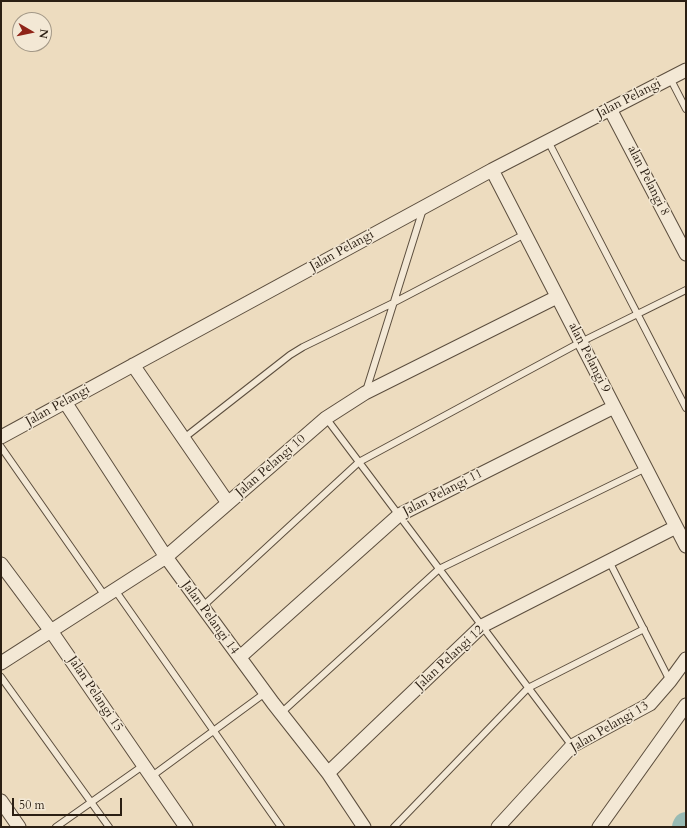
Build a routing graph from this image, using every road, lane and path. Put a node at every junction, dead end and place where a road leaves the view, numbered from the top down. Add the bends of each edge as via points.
1 (686, 70) edge
2 (670, 78) junction
3 (610, 109) junction
4 (686, 109) edge
5 (548, 141) junction
6 (492, 170) junction
7 (424, 207) junction
8 (525, 234) junction
9 (686, 254) edge
10 (686, 290) edge
11 (557, 296) junction
12 (393, 303) junction
13 (637, 314) junction
14 (581, 342) junction
15 (133, 365) junction
16 (365, 393) junction
17 (65, 402) junction
18 (614, 407) junction
19 (686, 408) edge
20 (326, 418) junction
21 (1, 436) edge
22 (184, 438) junction
23 (1, 447) edge
24 (359, 462) junction
25 (646, 468) junction
26 (228, 503) junction
27 (399, 515) junction
28 (676, 527) junction
29 (686, 546) edge
30 (166, 557) junction
31 (609, 562) junction
32 (1, 564) edge
33 (439, 569) junction
34 (110, 593) junction
35 (202, 607) junction
36 (482, 626) junction
37 (644, 629) junction
38 (51, 631) junction
39 (240, 658) junction
40 (686, 659) edge
41 (1, 663) edge
42 (1, 677) edge
43 (670, 681) junction
44 (528, 688) junction
45 (265, 693) junction
46 (686, 705) edge
47 (281, 713) junction
48 (214, 731) junction
49 (572, 746) junction
50 (144, 765) junction
51 (328, 773) junction
52 (152, 776) junction
53 (1, 801) edge
54 (91, 802) junction
55 (17, 826) edge
56 (56, 827) edge
57 (109, 827) edge
58 (186, 827) edge
59 (281, 827) edge
60 (364, 827) edge
61 (394, 827) edge
62 (498, 827) edge
63 (598, 827) edge

1 - 2 street, Jalan Pelangi
2 - 3 street, Jalan Pelangi
2 - 4 lane
3 - 5 street, Jalan Pelangi
3 - 9 street, alan Pelangi 8
5 - 6 street, Jalan Pelangi
5 - 13 lane
6 - 7 street, Jalan Pelangi
6 - 8 street, alan Pelangi 9
7 - 12 lane
7 - 15 street, Jalan Pelangi
8 - 11 street, alan Pelangi 9
8 - 12 lane
10 - 13 lane
11 - 14 street, alan Pelangi 9
11 - 16 street, Jalan Pelangi 10
12 - 16 lane
12 - 22 lane via 296,351
13 - 14 lane
13 - 19 lane
14 - 18 street, alan Pelangi 9
14 - 24 lane
15 - 17 street, Jalan Pelangi
15 - 22 street
16 - 20 street, Jalan Pelangi 10
17 - 21 street, Jalan Pelangi
17 - 30 street, Jalan Pelangi 14
18 - 25 street, alan Pelangi 9
18 - 27 street, Jalan Pelangi 11
20 - 24 lane
20 - 26 street, Jalan Pelangi 10
22 - 26 street
23 - 34 lane
24 - 27 lane
24 - 35 lane
25 - 28 street, alan Pelangi 9
25 - 33 lane
26 - 30 street, Jalan Pelangi 10
27 - 33 lane
27 - 39 street, Jalan Pelangi 11
28 - 29 street, alan Pelangi 9
28 - 31 street, Jalan Pelangi 12
30 - 34 street, Jalan Pelangi 10
30 - 35 street, Jalan Pelangi 14
31 - 36 street, Jalan Pelangi 12
31 - 37 lane
32 - 38 street, Jalan Pelangi 15
33 - 36 lane
33 - 47 lane
34 - 38 street, Jalan Pelangi 10
34 - 48 lane
35 - 39 street, Jalan Pelangi 14
36 - 44 lane
36 - 51 street, Jalan Pelangi 12
37 - 43 lane
37 - 44 lane
38 - 41 street, Jalan Pelangi 10
38 - 50 street, Jalan Pelangi 15
39 - 45 street, Jalan Pelangi 14
40 - 43 street, Jalan Pelangi 13
42 - 54 lane
43 - 49 street, Jalan Pelangi 13 via 650,704
44 - 49 lane
44 - 61 lane
45 - 47 street, Jalan Pelangi 14
45 - 48 lane
46 - 63 street
47 - 51 street, Jalan Pelangi 14
48 - 52 lane
48 - 59 lane
49 - 62 street, Jalan Pelangi 13
50 - 52 street, Jalan Pelangi 15
50 - 54 lane
51 - 60 street, Jalan Pelangi 14
52 - 58 street, Jalan Pelangi 15
53 - 55 street
54 - 56 lane
54 - 57 lane

